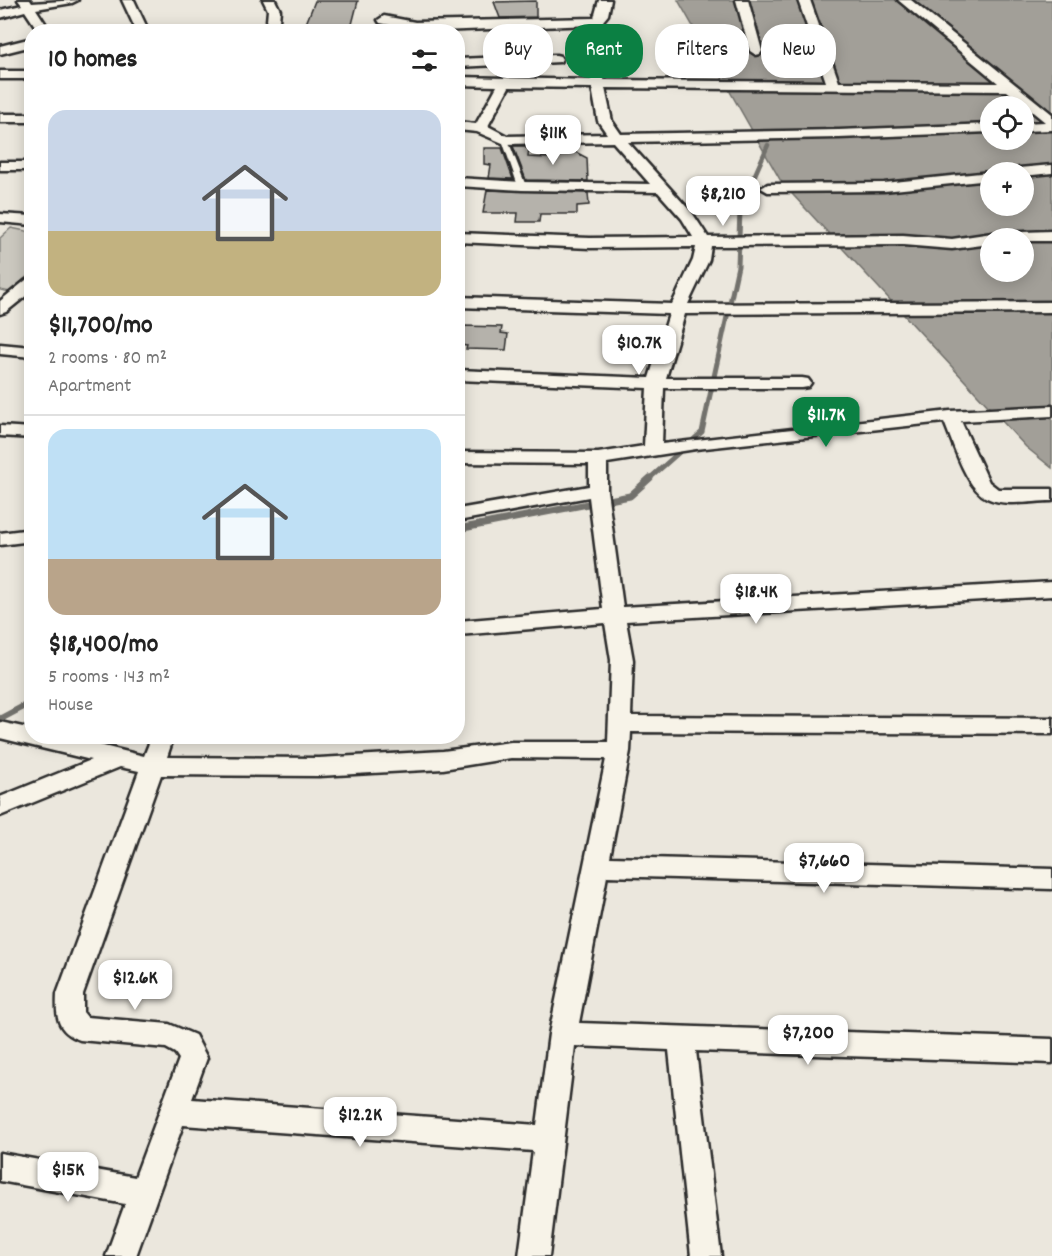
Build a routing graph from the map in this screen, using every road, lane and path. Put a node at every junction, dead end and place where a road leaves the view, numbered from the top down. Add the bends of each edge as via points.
1 (72, 0) edge
2 (128, 0) edge
3 (269, 0) edge
4 (605, 0) edge
5 (742, 0) edge
6 (804, 0) edge
7 (904, 0) edge
8 (26, 3) edge
9 (0, 14) edge
10 (384, 20) edge
11 (597, 21) junction
12 (40, 24) edge
13 (139, 24) edge
14 (273, 24) edge
15 (399, 24) edge
16 (465, 27) edge
17 (24, 44) edge
18 (0, 50) edge
19 (756, 51) dead end
20 (556, 58) dead end
21 (465, 63) edge
22 (0, 75) edge
23 (24, 75) edge
24 (465, 81) edge
25 (506, 83) junction
26 (599, 84) junction
27 (834, 86) junction
28 (1010, 87) junction
29 (0, 118) edge
30 (24, 118) edge
31 (1052, 124) edge
32 (1034, 126) edge
33 (465, 127) edge
34 (480, 128) junction
35 (980, 128) edge
36 (617, 138) junction
37 (506, 140) junction
38 (0, 166) edge
39 (24, 166) edge
40 (1052, 169) edge
41 (1034, 171) edge
42 (980, 177) edge
43 (465, 182) edge
44 (522, 186) junction
45 (659, 188) junction
46 (768, 188) dead end
47 (0, 218) edge
48 (24, 220) edge
49 (1052, 236) edge
50 (465, 237) edge
51 (1034, 237) edge
52 (980, 240) edge
53 (704, 243) junction
54 (24, 288) edge
55 (3, 302) edge
56 (465, 302) edge
57 (1052, 308) edge
58 (678, 309) junction
59 (0, 349) edge
60 (24, 351) edge
61 (465, 375) edge
62 (656, 382) junction
63 (802, 382) dead end
64 (1052, 411) edge
65 (950, 416) junction
66 (0, 431) edge
67 (24, 433) edge
68 (653, 451) junction
69 (465, 457) edge
70 (598, 459) junction
71 (598, 490) junction
72 (1052, 495) edge
73 (465, 514) edge
74 (0, 532) edge
75 (24, 535) edge
76 (24, 536) edge
77 (0, 539) edge
78 (1052, 590) edge
79 (614, 615) junction
80 (465, 627) edge
81 (621, 724) junction
82 (1052, 726) edge
83 (0, 730) edge
84 (24, 736) edge
85 (60, 744) edge
86 (160, 744) edge
87 (618, 751) junction
88 (119, 758) junction
89 (152, 766) junction
90 (0, 807) edge
91 (598, 866) junction
92 (1052, 879) edge
93 (563, 1034) junction
94 (681, 1038) junction
95 (1052, 1051) edge
96 (174, 1112) junction
97 (549, 1139) junction
98 (0, 1167) edge
99 (144, 1192) junction
100 (121, 1256) edge
101 (534, 1256) edge
102 (706, 1256) edge

1 - 8 street
2 - 13 street
3 - 14 street via 274,10
4 - 11 street
5 - 19 street
6 - 27 street
7 - 28 street
8 - 9 street
8 - 12 street
10 - 15 street
11 - 16 street
11 - 26 street via 606,41 597,63
17 - 18 street
20 - 21 street
22 - 23 street
24 - 25 street
25 - 26 street
25 - 34 street
26 - 27 street
26 - 36 street via 605,121
27 - 28 street
28 - 31 street
29 - 30 street
31 - 32 street
33 - 34 street
34 - 37 street
35 - 36 street
36 - 37 street
36 - 45 street
37 - 44 lane
38 - 39 street
40 - 41 street
42 - 46 street via 885,187
43 - 44 street
44 - 45 street
45 - 53 street via 688,217
47 - 48 street
49 - 51 street
50 - 53 street
52 - 53 street via 952,244 903,240
53 - 58 street via 701,260
54 - 55 street
56 - 58 street
57 - 58 street
58 - 62 street
59 - 60 street
61 - 62 street
62 - 63 street
62 - 68 street
64 - 65 street
65 - 68 street
65 - 72 street via 981,485 993,494
66 - 67 street
68 - 70 street
69 - 70 street
70 - 71 street
71 - 73 street
71 - 79 street
74 - 75 street
76 - 77 street
78 - 79 street
79 - 80 street
79 - 81 street via 622,660
81 - 82 street
81 - 87 street
83 - 84 street
85 - 88 street
86 - 89 street
87 - 89 street via 511,750 443,760 319,767
87 - 91 street
88 - 89 street
88 - 90 street
89 - 96 street via 70,994 69,1016 80,1028 168,1036 185,1044 193,1058
91 - 92 street
91 - 93 street
93 - 94 street
93 - 97 street
94 - 95 street
94 - 102 street
96 - 97 street
96 - 99 street
97 - 101 street
98 - 99 street
99 - 100 street

